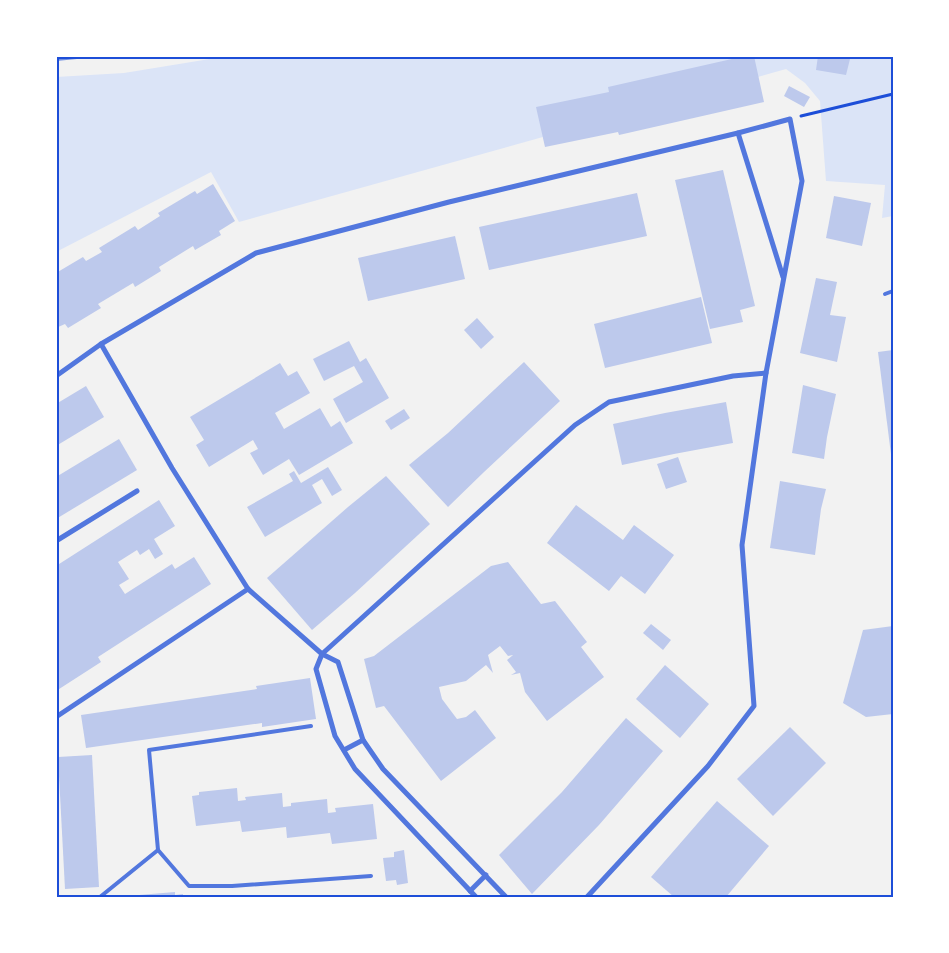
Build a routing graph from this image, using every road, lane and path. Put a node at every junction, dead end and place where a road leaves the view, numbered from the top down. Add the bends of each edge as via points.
1 (893, 94) edge
2 (790, 119) junction
3 (738, 133) junction
4 (784, 280) junction
5 (893, 291) edge
6 (884, 294) dead end
7 (101, 344) junction
8 (766, 373) junction
9 (57, 375) edge
10 (137, 491) dead end
11 (56, 541) edge
12 (248, 589) junction
13 (322, 654) junction
14 (56, 717) edge
15 (311, 726) dead end
16 (364, 740) junction
17 (344, 750) junction
18 (158, 850) junction
19 (370, 876) dead end
20 (486, 876) junction
21 (470, 891) junction
22 (100, 897) edge
23 (476, 897) edge
24 (506, 897) edge
25 (587, 897) edge

1 - 2 path
2 - 3 street
2 - 4 street via 802,181
3 - 4 street
3 - 7 street via 449,202 256,253
4 - 8 street
5 - 6 lane
7 - 9 street
7 - 12 street via 172,468
8 - 13 street via 733,376 609,402 575,425
8 - 25 street via 742,545 754,706 708,766
10 - 11 street
12 - 13 street
12 - 14 street
13 - 16 street via 338,662
13 - 17 street via 316,669 335,736
15 - 18 lane via 149,750
16 - 17 street
16 - 20 street via 383,769
17 - 21 street via 356,769
18 - 19 lane via 189,886
18 - 22 lane
20 - 21 street
20 - 24 street
21 - 23 street

